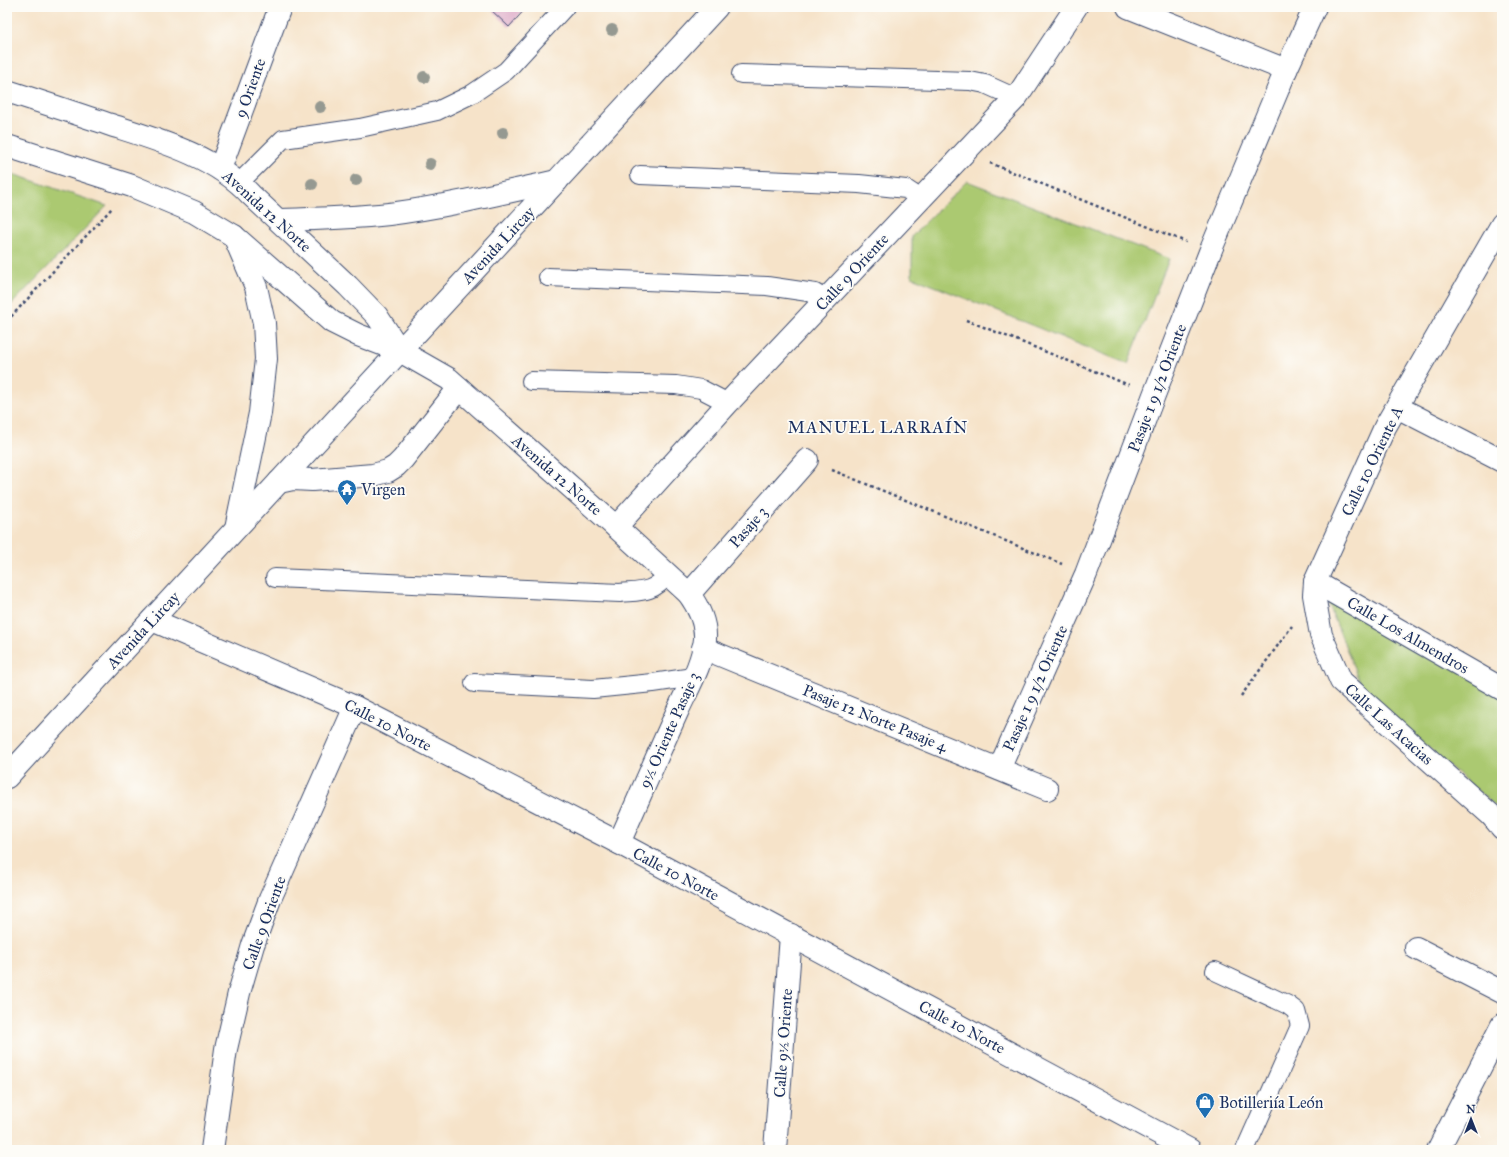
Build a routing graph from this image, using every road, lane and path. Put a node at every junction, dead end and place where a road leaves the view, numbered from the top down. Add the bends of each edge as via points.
1 (280, 7) edge
2 (565, 7) edge
3 (717, 7) edge
4 (1076, 7) edge
5 (1128, 7) edge
6 (1315, 7) edge
7 (1286, 70) junction
8 (741, 74) dead end
9 (7, 91) edge
10 (1016, 98) junction
11 (7, 146) edge
12 (964, 152) junction
13 (220, 169) junction
14 (640, 175) dead end
15 (556, 181) junction
16 (240, 183) junction
17 (132, 186) junction
18 (922, 199) junction
19 (279, 220) junction
20 (1502, 226) edge
21 (234, 236) junction
22 (1210, 252) junction
23 (548, 276) dead end
24 (826, 300) junction
25 (966, 320) dead end
26 (7, 321) edge
27 (400, 351) junction
28 (530, 381) dead end
29 (459, 388) junction
30 (1154, 395) junction
31 (728, 403) junction
32 (1397, 407) junction
33 (807, 460) joint
34 (1502, 461) edge
35 (279, 482) junction
36 (616, 527) junction
37 (236, 528) junction
38 (1086, 574) junction
39 (668, 575) junction
40 (275, 578) dead end
41 (1315, 589) junction
42 (689, 594) junction
43 (701, 614) joint
44 (152, 620) junction
45 (704, 648) junction
46 (693, 677) junction
47 (474, 684) dead end
48 (1502, 689) edge
49 (1241, 696) dead end
50 (355, 707) junction
51 (1000, 769) junction
52 (7, 777) edge
53 (1047, 789) dead end
54 (1502, 828) edge
55 (619, 843) junction
56 (791, 935) junction
57 (1416, 948) dead end
58 (1215, 971) dead end
59 (1502, 992) edge
60 (1502, 1025) edge
61 (212, 1150) edge
62 (775, 1150) edge
63 (1190, 1150) edge
64 (1245, 1150) edge
65 (1438, 1150) edge

1 - 13 street, 9 Oriente
2 - 16 lane via 506,71 472,94 437,111 360,128 283,139
3 - 15 street, Avenida Lircay
4 - 10 street, Calle 9 Oriente
5 - 7 street
6 - 7 street, Pasaje 1 9 1/2 Oriente
7 - 22 street, Pasaje 1 9 1/2 Oriente
8 - 10 lane via 970,81 985,84
9 - 13 street, Avenida 12 Norte via 166,142
10 - 12 street, Calle 9 Oriente
11 - 17 street, Avenida 12 Norte
12 - 18 street, Calle 9 Oriente
12 - 22 path
13 - 16 street, Avenida 12 Norte
14 - 18 lane via 859,184 906,189
15 - 19 street via 389,214
15 - 27 street, Avenida Lircay
16 - 19 street, Avenida 12 Norte
17 - 21 street, Avenida 12 Norte via 194,212
17 - 26 path
18 - 24 street, Calle 9 Oriente
19 - 27 street, Avenida 12 Norte via 373,311
20 - 32 street, Calle 10 Oriente A
21 - 27 street, Avenida 12 Norte via 332,322
21 - 37 street via 256,287 264,323 266,359 260,413
22 - 30 street, Pasaje 1 9 1/2 Oriente
23 - 24 lane via 767,286 814,293
24 - 31 street, Calle 9 Oriente
25 - 30 path
27 - 29 street, Avenida 12 Norte via 449,379
27 - 35 street, Avenida Lircay
28 - 31 lane via 682,386 701,389
29 - 35 street via 403,459 388,471 373,475
29 - 36 street, Avenida 12 Norte
30 - 38 street, Pasaje 1 9 1/2 Oriente
31 - 36 street, Calle 9 Oriente
32 - 34 street
32 - 41 street, Calle 10 Oriente A
33 - 38 path
33 - 42 street, Pasaje 3
35 - 37 street, Avenida Lircay
36 - 39 street, Avenida 12 Norte
37 - 44 street, Avenida Lircay
38 - 51 street, Pasaje 1 9 1/2 Oriente
39 - 40 lane via 660,584 649,590 620,593
39 - 42 street, Avenida 12 Norte
41 - 48 street, Calle Los Almendros
41 - 49 path
41 - 54 street, Calle Las Acacias via 1321,635 1341,682 1491,815
42 - 43 street, Avenida 12 Norte
43 - 45 street, 9½ Oriente Pasaje 3 via 705,631
44 - 50 street, Calle 10 Norte
44 - 52 street, Avenida Lircay
45 - 46 street, 9½ Oriente Pasaje 3
45 - 51 street, Pasaje 12 Norte Pasaje 4
46 - 47 lane via 653,684 593,688
46 - 55 street, 9½ Oriente Pasaje 3
50 - 55 street, Calle 10 Norte
50 - 61 street, Calle 9 Oriente via 270,899 253,945 226,1049
51 - 53 street, Pasaje 12 Norte Pasaje 4
55 - 56 street, Calle 10 Norte
56 - 62 street, Calle 9½ Oriente
56 - 63 street, Calle 10 Norte
57 - 59 street
58 - 64 lane via 1288,1005 1296,1011 1300,1026
60 - 65 street

